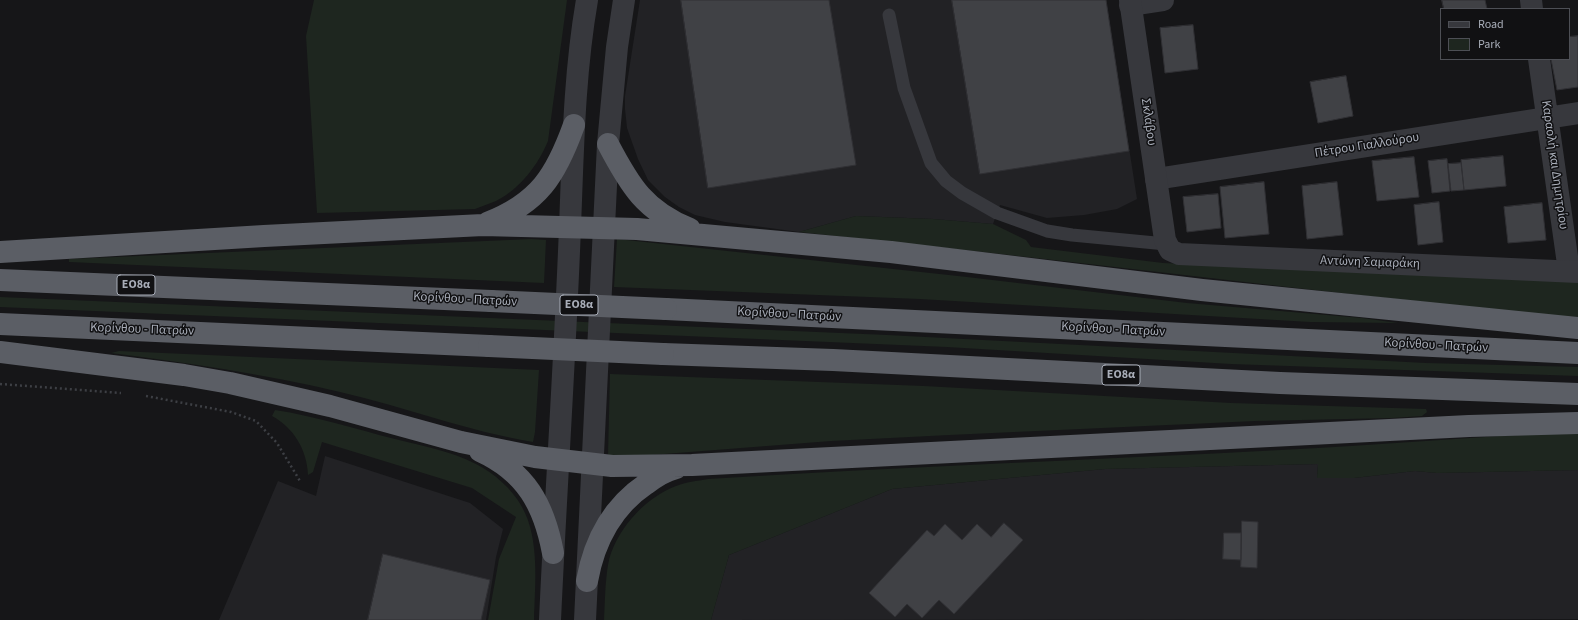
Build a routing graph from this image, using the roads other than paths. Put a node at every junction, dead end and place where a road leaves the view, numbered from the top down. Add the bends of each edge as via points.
1 (586, 0) edge
2 (624, 0) edge
3 (1163, 0) edge
4 (1130, 2) edge
5 (889, 15) dead end
6 (1539, 60) edge
7 (1578, 114) edge
8 (1548, 118) junction
9 (574, 125) junction
10 (608, 144) junction
11 (1156, 179) junction
12 (483, 225) junction
13 (570, 227) junction
14 (604, 228) junction
15 (714, 236) junction
16 (1166, 244) junction
17 (0, 252) edge
18 (1573, 271) edge
19 (0, 280) edge
20 (0, 324) edge
21 (1578, 328) edge
22 (0, 352) edge
23 (1578, 353) edge
24 (1578, 394) edge
25 (1578, 423) edge
26 (461, 442) junction
27 (559, 461) junction
28 (594, 464) junction
29 (692, 465) junction
30 (553, 553) junction
31 (587, 581) junction
32 (550, 620) edge
33 (585, 620) edge

1 - 9 street
2 - 10 street
3 - 4 street
4 - 11 street, Σκλάβου
5 - 16 lane via 904,88 931,163 946,181 997,213 1047,231
6 - 8 street, Καραολή και Δημητρίου
7 - 8 street, Πέτρου Γιαλλούρου
8 - 11 street, Πέτρου Γιαλλούρου
8 - 18 street, Καραολή και Δημητρίου
9 - 12 highway via 557,167 539,192 505,216
9 - 13 street
10 - 14 street
10 - 15 highway via 630,182 651,207 678,224
11 - 16 street, Σκλάβου
12 - 13 highway
12 - 17 highway
13 - 14 highway
13 - 27 street
14 - 15 highway
14 - 28 street
15 - 21 highway via 891,252 1202,290
16 - 18 street, Αντώνη Σαμαράκη via 1170,250 1179,254
19 - 23 highway, Κορίνθου - Πατρών / ΕΟ8α, bridge
20 - 24 highway, Κορίνθου - Πατρών / ΕΟ8α, bridge via 841,360 1280,383
22 - 26 highway via 230,382
25 - 29 highway via 1469,426
26 - 27 highway
26 - 30 highway via 498,461 527,486 536,498 542,513
27 - 28 highway
27 - 30 street
28 - 29 highway
28 - 31 street
29 - 31 highway via 657,476 619,507 596,545
30 - 32 street
31 - 33 street

